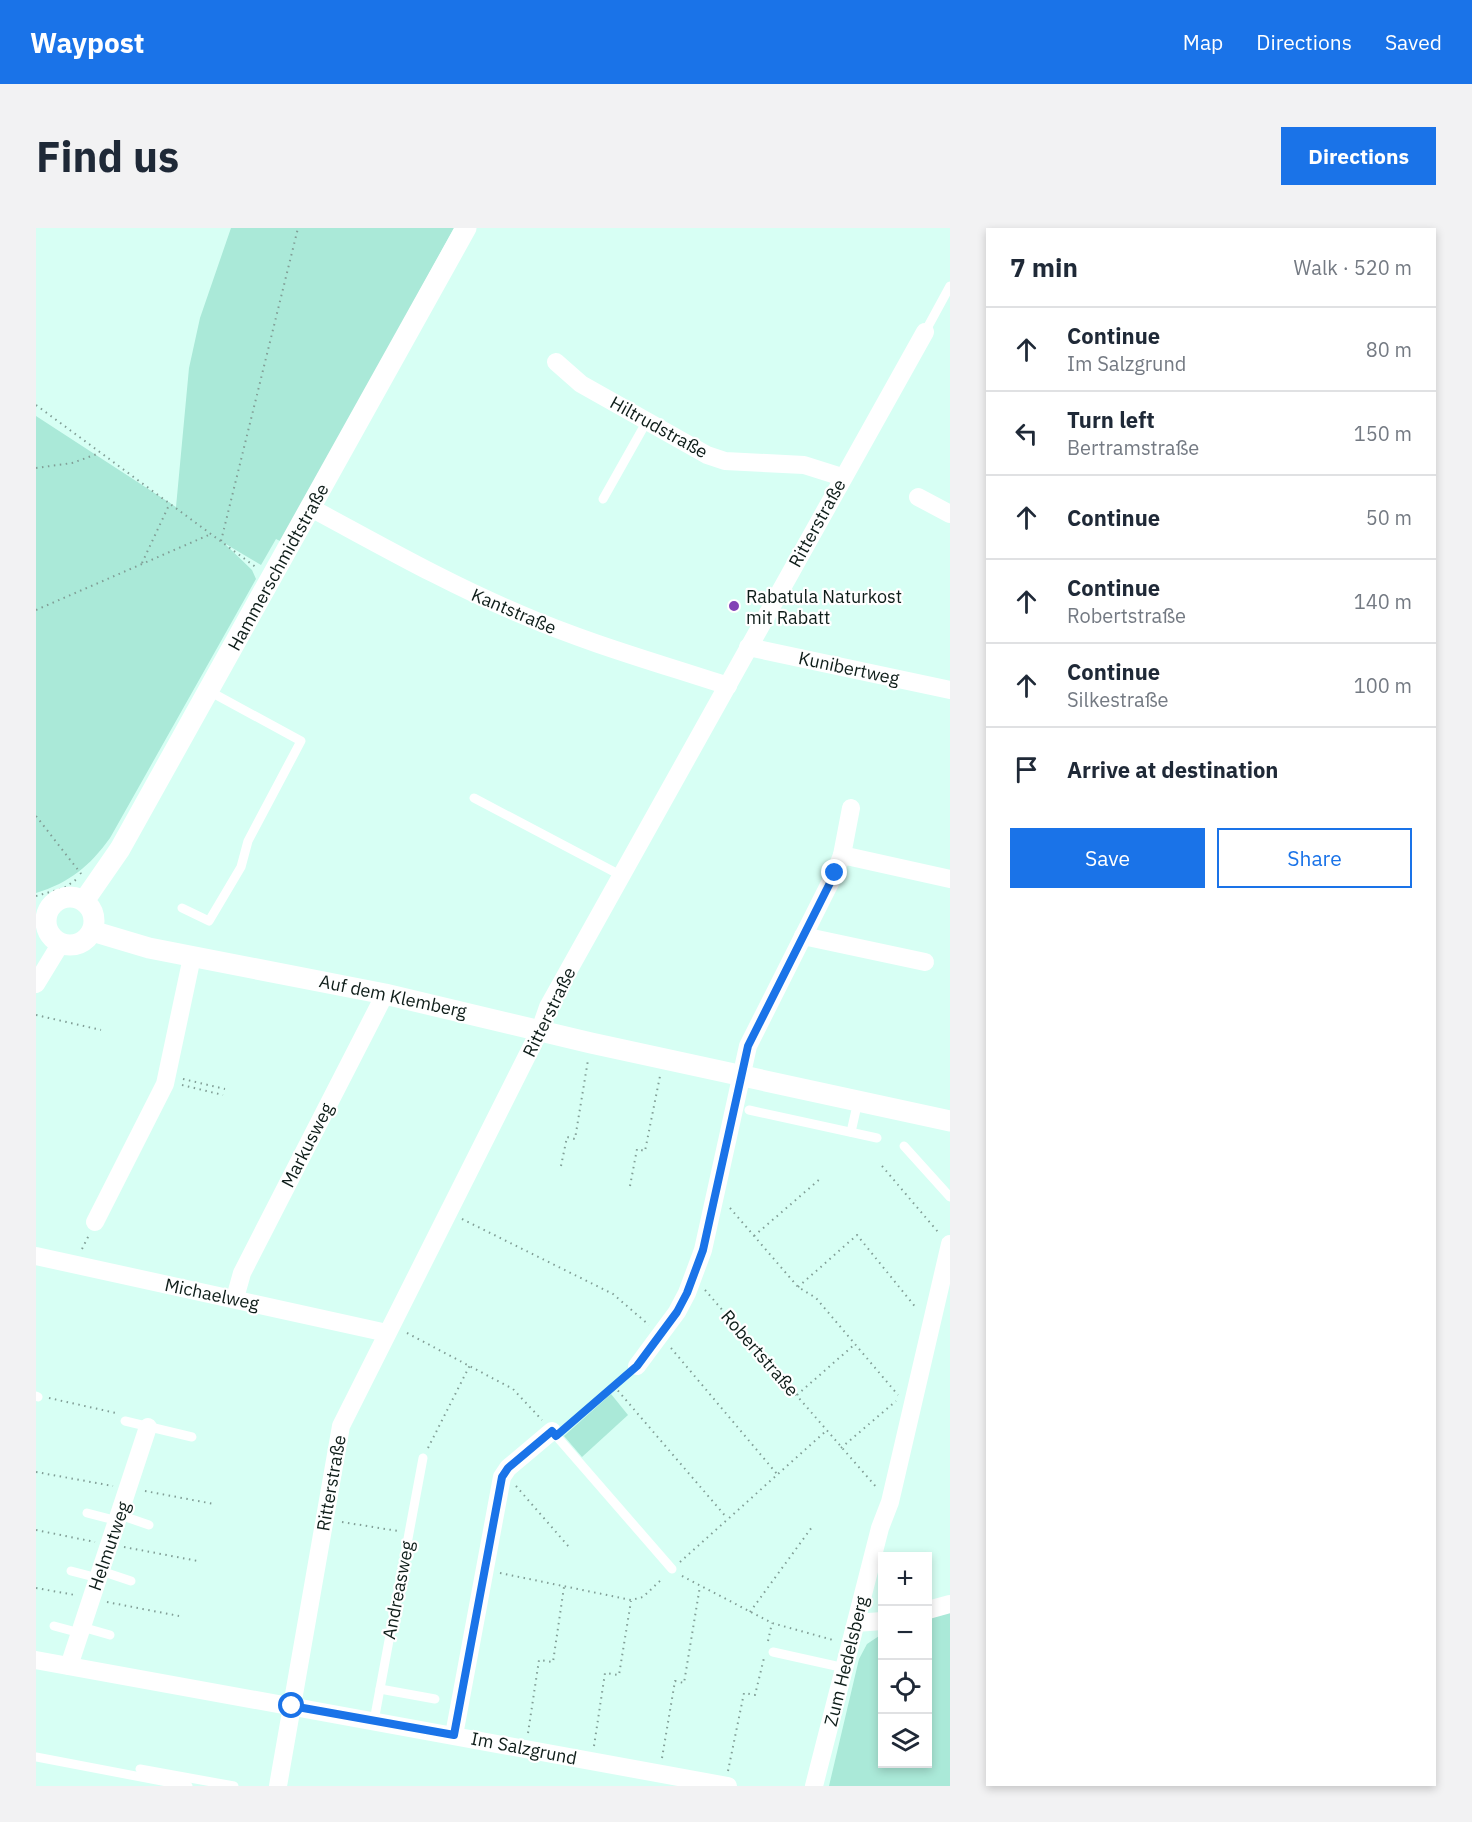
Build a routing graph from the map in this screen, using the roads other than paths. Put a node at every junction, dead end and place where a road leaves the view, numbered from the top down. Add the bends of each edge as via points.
1 (466, 228) edge
2 (950, 286) edge
3 (925, 333) joint
4 (556, 362) dead end
5 (647, 421) junction
6 (842, 477) junction
7 (918, 497) dead end
8 (603, 499) dead end
9 (311, 508) junction
10 (950, 514) edge
11 (748, 647) junction
12 (728, 686) junction
13 (950, 690) edge
14 (209, 691) junction
15 (474, 798) dead end
16 (851, 808) dead end
17 (842, 855) junction
18 (622, 876) junction
19 (950, 879) edge
20 (87, 888) junction
21 (182, 909) dead end
22 (41, 915) edge
23 (92, 931) junction
24 (803, 936) junction
25 (61, 943) junction
26 (192, 957) junction
27 (926, 962) dead end
28 (36, 984) edge
29 (385, 994) junction
30 (540, 1030) junction
31 (740, 1076) junction
32 (858, 1101) junction
33 (749, 1110) dead end
34 (950, 1121) edge
35 (851, 1132) junction
36 (877, 1138) dead end
37 (904, 1146) dead end
38 (950, 1197) edge
39 (94, 1222) road end
40 (950, 1245) edge
41 (36, 1256) edge
42 (235, 1298) junction
43 (389, 1329) junction
44 (637, 1366) road end
45 (125, 1421) road end
46 (148, 1427) junction
47 (554, 1434) joint
48 (192, 1437) dead end
49 (423, 1458) road end
50 (87, 1513) dead end
51 (119, 1518) junction
52 (149, 1525) dead end
53 (672, 1569) road end
54 (71, 1570) dead end
55 (100, 1574) junction
56 (131, 1581) dead end
57 (950, 1604) edge
58 (932, 1609) edge
59 (878, 1621) edge
60 (856, 1623) junction
61 (54, 1626) dead end
62 (81, 1630) junction
63 (110, 1635) dead end
64 (768, 1650) road end
65 (36, 1660) edge
66 (69, 1666) junction
67 (845, 1668) junction
68 (380, 1689) junction
69 (435, 1699) dead end
70 (292, 1706) junction
71 (374, 1721) junction
72 (454, 1735) junction
73 (36, 1757) edge
74 (140, 1769) dead end
75 (174, 1785) edge
76 (188, 1786) edge
77 (234, 1786) edge
78 (278, 1786) edge
79 (727, 1786) edge
80 (814, 1786) edge

1 - 9 street, Hammerschmidtstraße
2 - 3 lane, Ritterstraße
3 - 6 street, Ritterstraße
4 - 5 street, Hiltrudstraße via 581,384
5 - 6 street, Hiltrudstraße via 725,461 804,465
5 - 8 lane
6 - 11 street, Ritterstraße
7 - 10 street
9 - 12 street, Kantstraße via 439,578 522,615
9 - 14 street, Hammerschmidtstraße
11 - 12 street, Ritterstraße
11 - 13 street, Kunibertweg
12 - 18 street, Ritterstraße
14 - 20 street, Hammerschmidtstraße via 120,849
14 - 21 lane via 301,741 248,841 241,867 209,921
15 - 18 lane
16 - 17 street
17 - 19 street
17 - 24 street
18 - 30 street, Ritterstraße via 548,1007
20 - 22 street via 75,897 62,898
20 - 23 street via 94,915
22 - 25 street via 47,931
23 - 25 street via 75,945
23 - 26 street, Auf dem Klemberg
24 - 27 street
24 - 31 street via 748,1046
25 - 28 street
26 - 29 street, Auf dem Klemberg
26 - 39 street via 158,1103
29 - 30 street, Auf dem Klemberg
29 - 42 street, Markusweg via 242,1273
30 - 31 street, Auf dem Klemberg
30 - 43 street, Ritterstraße
31 - 32 street, Auf dem Klemberg
31 - 44 street via 694,1277 677,1312
32 - 34 street, Auf dem Klemberg
32 - 35 lane
33 - 35 lane
35 - 36 lane
37 - 38 lane
40 - 60 street, Zum Hedelsberg via 890,1502
41 - 42 street, Michaelweg
42 - 43 street, Michaelweg
43 - 70 street, Ritterstraße via 341,1426
45 - 46 lane
46 - 48 lane
46 - 51 street, Helmutweg
47 - 53 lane
47 - 72 street via 508,1468 502,1477
49 - 68 lane, Andreasweg
50 - 51 lane
51 - 52 lane
51 - 55 street, Helmutweg
54 - 55 lane
55 - 56 lane
55 - 62 street, Helmutweg
57 - 58 street
59 - 60 street
60 - 67 street, Zum Hedelsberg
61 - 62 lane
62 - 63 lane
62 - 66 street, Helmutweg
64 - 67 lane
65 - 66 street, Im Salzgrund
66 - 70 street, Im Salzgrund
67 - 80 street, Zum Hedelsberg
68 - 69 lane
68 - 71 lane, Andreasweg
70 - 71 street, Im Salzgrund
70 - 78 street, Ritterstraße
71 - 72 street, Im Salzgrund
72 - 79 street, Im Salzgrund
73 - 75 lane
74 - 77 lane
75 - 76 lane

